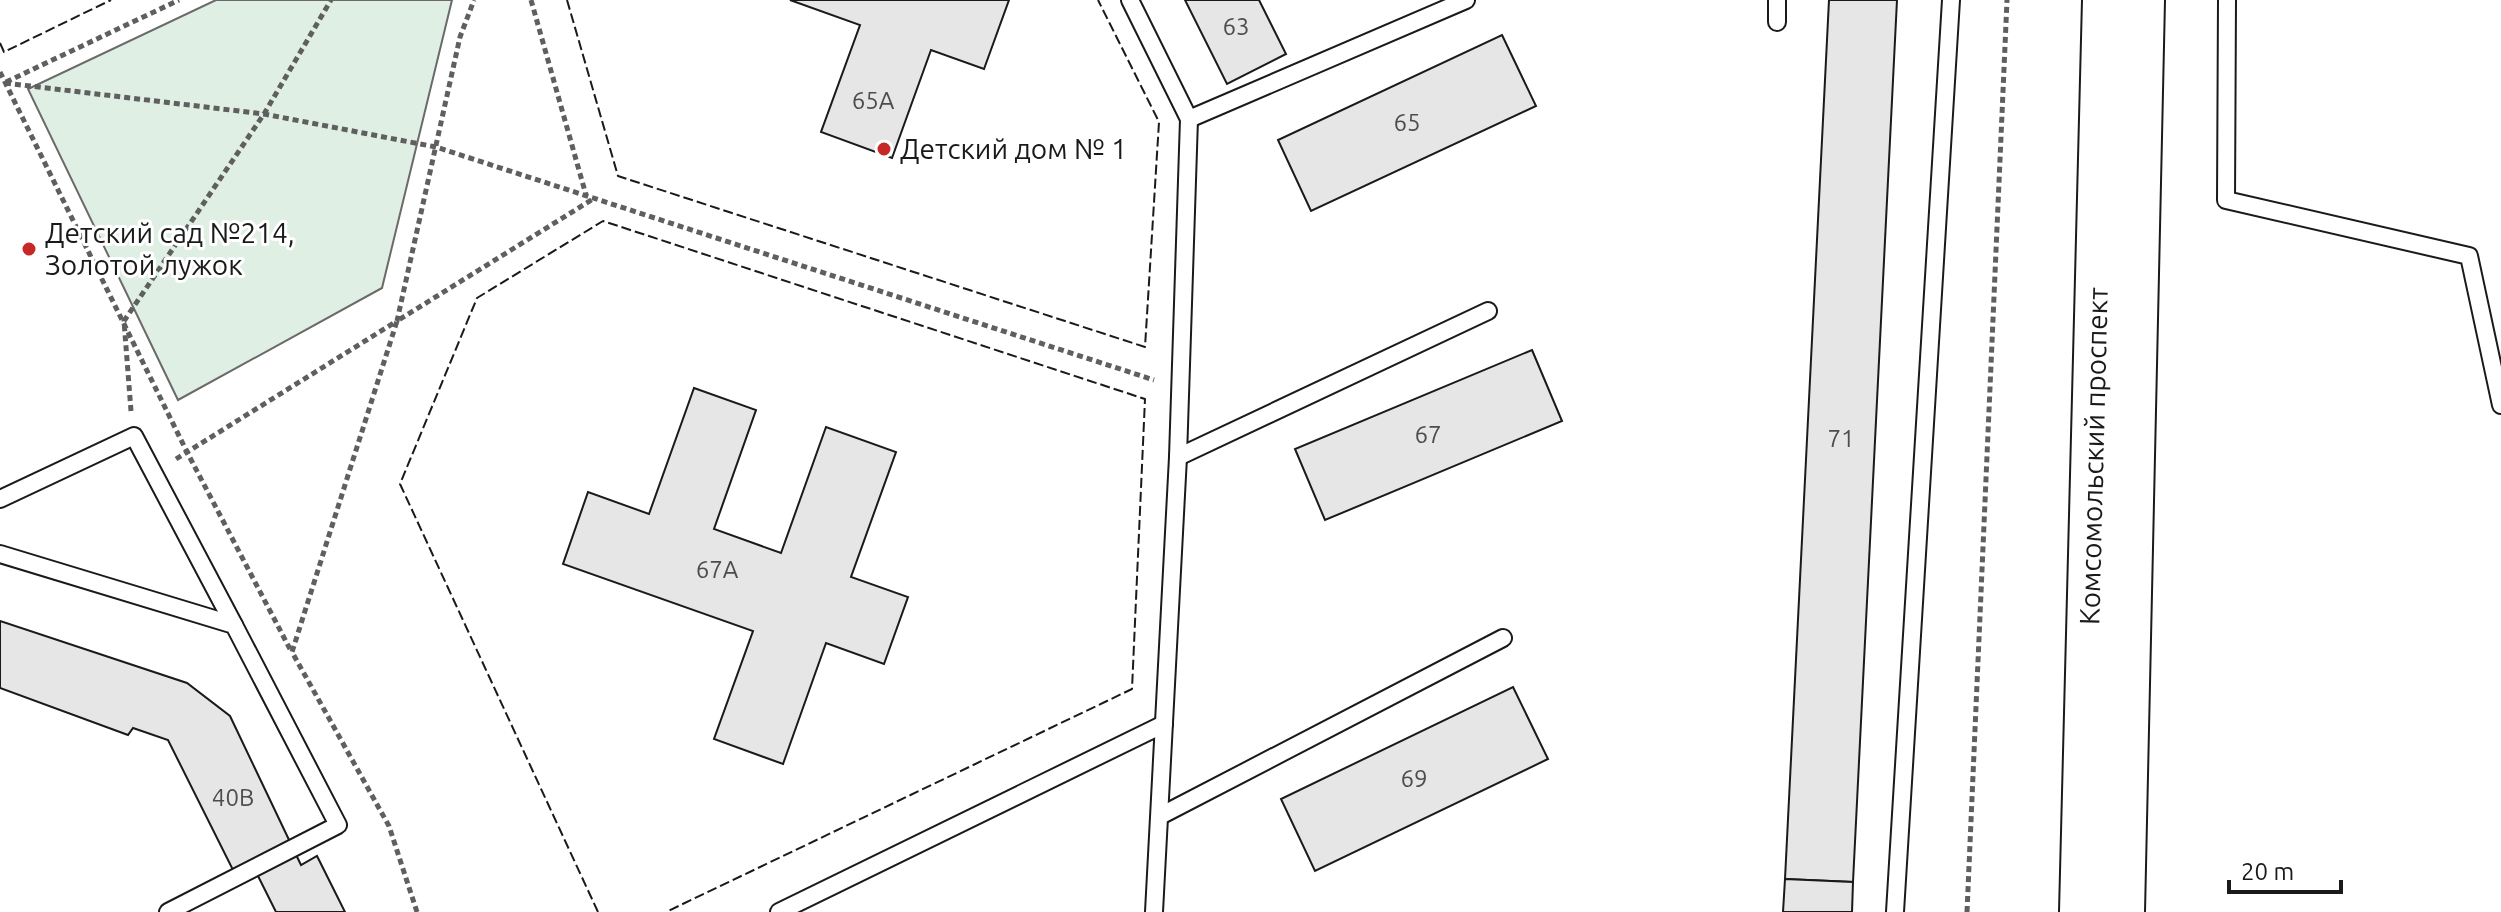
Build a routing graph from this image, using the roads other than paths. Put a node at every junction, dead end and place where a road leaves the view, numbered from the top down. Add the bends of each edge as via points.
1 (1130, 0) edge
2 (1466, 0) edge
3 (1777, 0) edge
4 (1951, 0) edge
5 (2105, 0) edge
6 (2142, 0) edge
7 (2227, 0) edge
8 (1777, 22) dead end
9 (1189, 119) junction
10 (1488, 311) dead end
11 (2501, 405) edge
12 (1178, 457) junction
13 (0, 499) edge
14 (0, 554) edge
15 (234, 625) junction
16 (1503, 638) dead end
17 (1164, 724) junction
18 (1160, 816) junction
19 (168, 912) edge
20 (779, 912) edge
21 (1154, 912) edge
22 (1895, 912) edge
23 (2082, 912) edge
24 (2122, 912) edge

1 - 9 lane
2 - 9 lane
3 - 8 lane
4 - 22 lane
5 - 23 main road, Комсомольский проспект
6 - 24 main road, Комсомольский проспект
7 - 11 lane via 2226,200 2469,256
9 - 12 lane
10 - 12 lane
12 - 17 lane
13 - 15 lane via 134,436
14 - 15 lane
15 - 19 lane via 338,825
16 - 18 lane
17 - 18 lane
17 - 20 lane
18 - 21 lane

